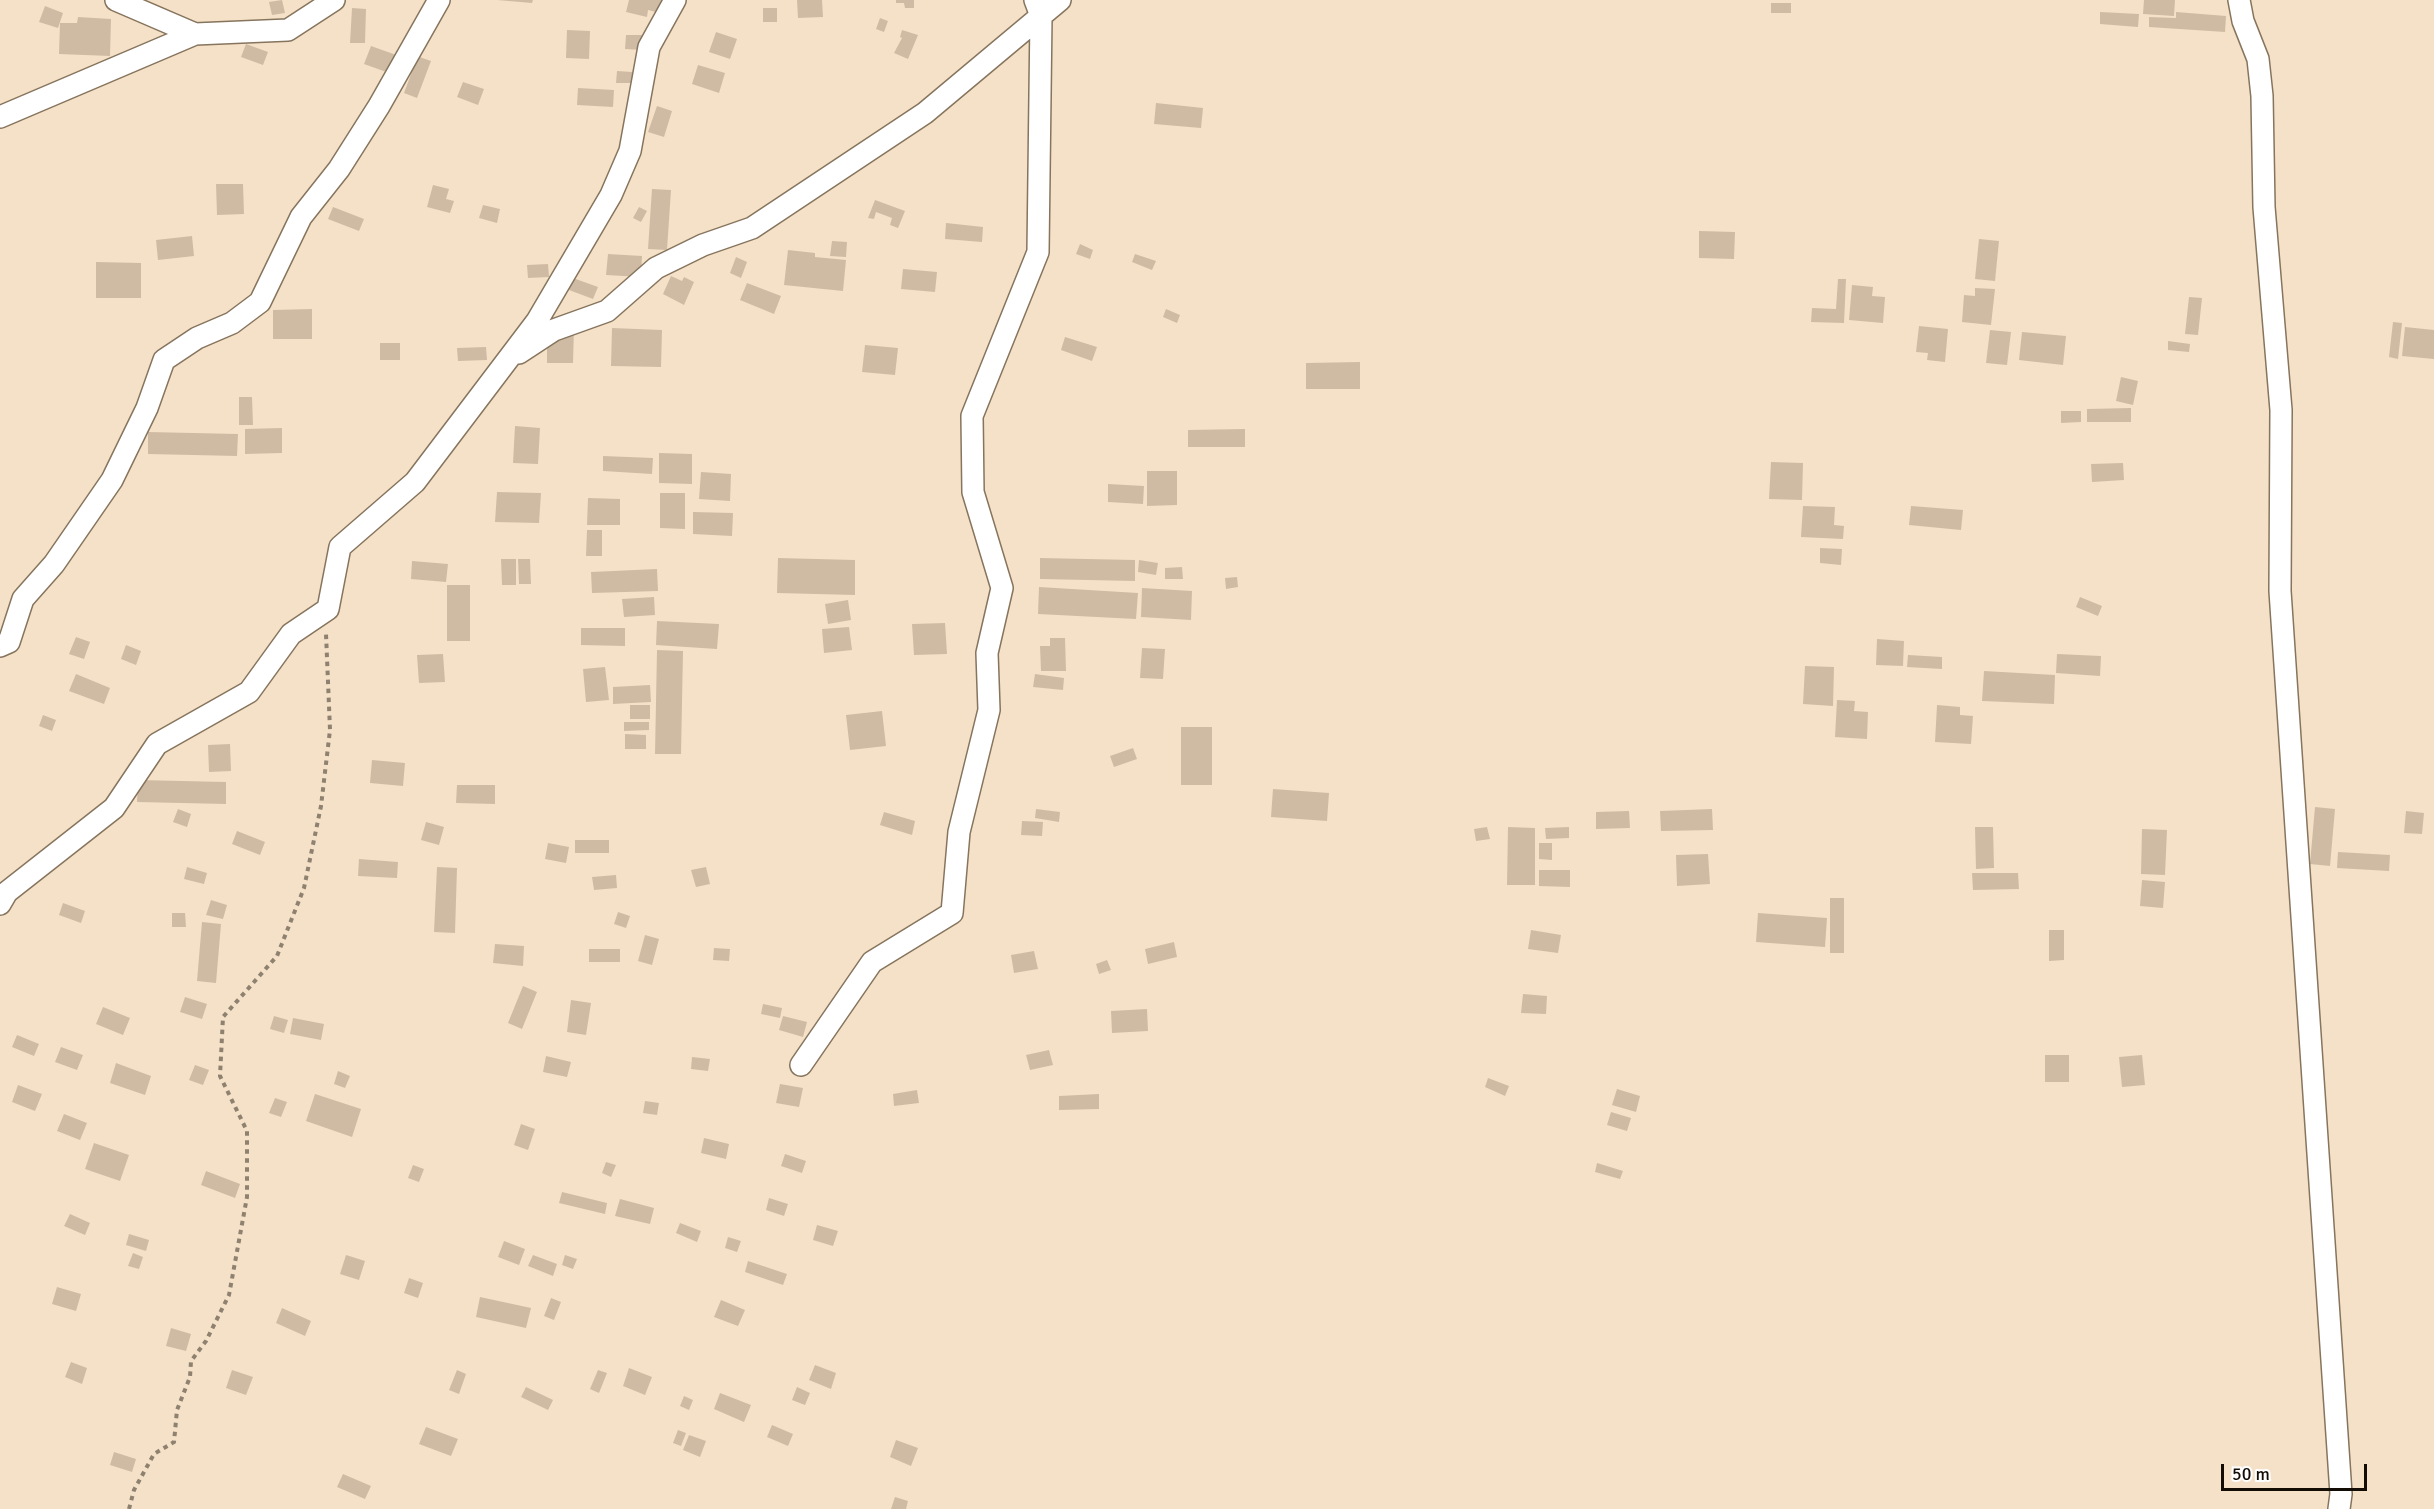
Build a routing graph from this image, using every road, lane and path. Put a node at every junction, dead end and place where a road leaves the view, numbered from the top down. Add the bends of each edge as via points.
1 (116, 0) edge
2 (334, 0) edge
3 (439, 0) edge
4 (675, 0) edge
5 (1060, 0) edge
6 (2239, 0) edge
7 (1038, 8) edge
8 (195, 34) junction
9 (0, 117) edge
10 (503, 363) junction
11 (328, 609) junction
12 (0, 646) edge
13 (0, 904) edge
14 (801, 1065) dead end
15 (129, 1509) edge
16 (2339, 1509) edge

1 - 8 street
2 - 8 street via 288,30
3 - 12 street via 339,169 301,217 260,302 232,323 197,338 164,360 147,408 112,480 54,564 23,599 9,642
4 - 10 street via 649,47 630,152 611,195 537,321
5 - 7 street
6 - 16 street via 2258,58 2262,96 2264,207 2281,410 2280,591
7 - 10 street via 925,113 752,228 703,245 656,268 607,311 554,330
7 - 14 street via 1038,252 972,416 973,492 1002,588 987,653 989,710 959,832 952,913 872,962
8 - 9 street
10 - 11 street via 415,482 340,547
11 - 13 street via 291,634 249,692 157,744 114,808 7,892
11 - 15 path via 330,730 321,806 304,888 277,956 223,1017 220,1076 247,1131 247,1197 229,1296 191,1361 190,1377 177,1410 174,1442 154,1454 134,1490

